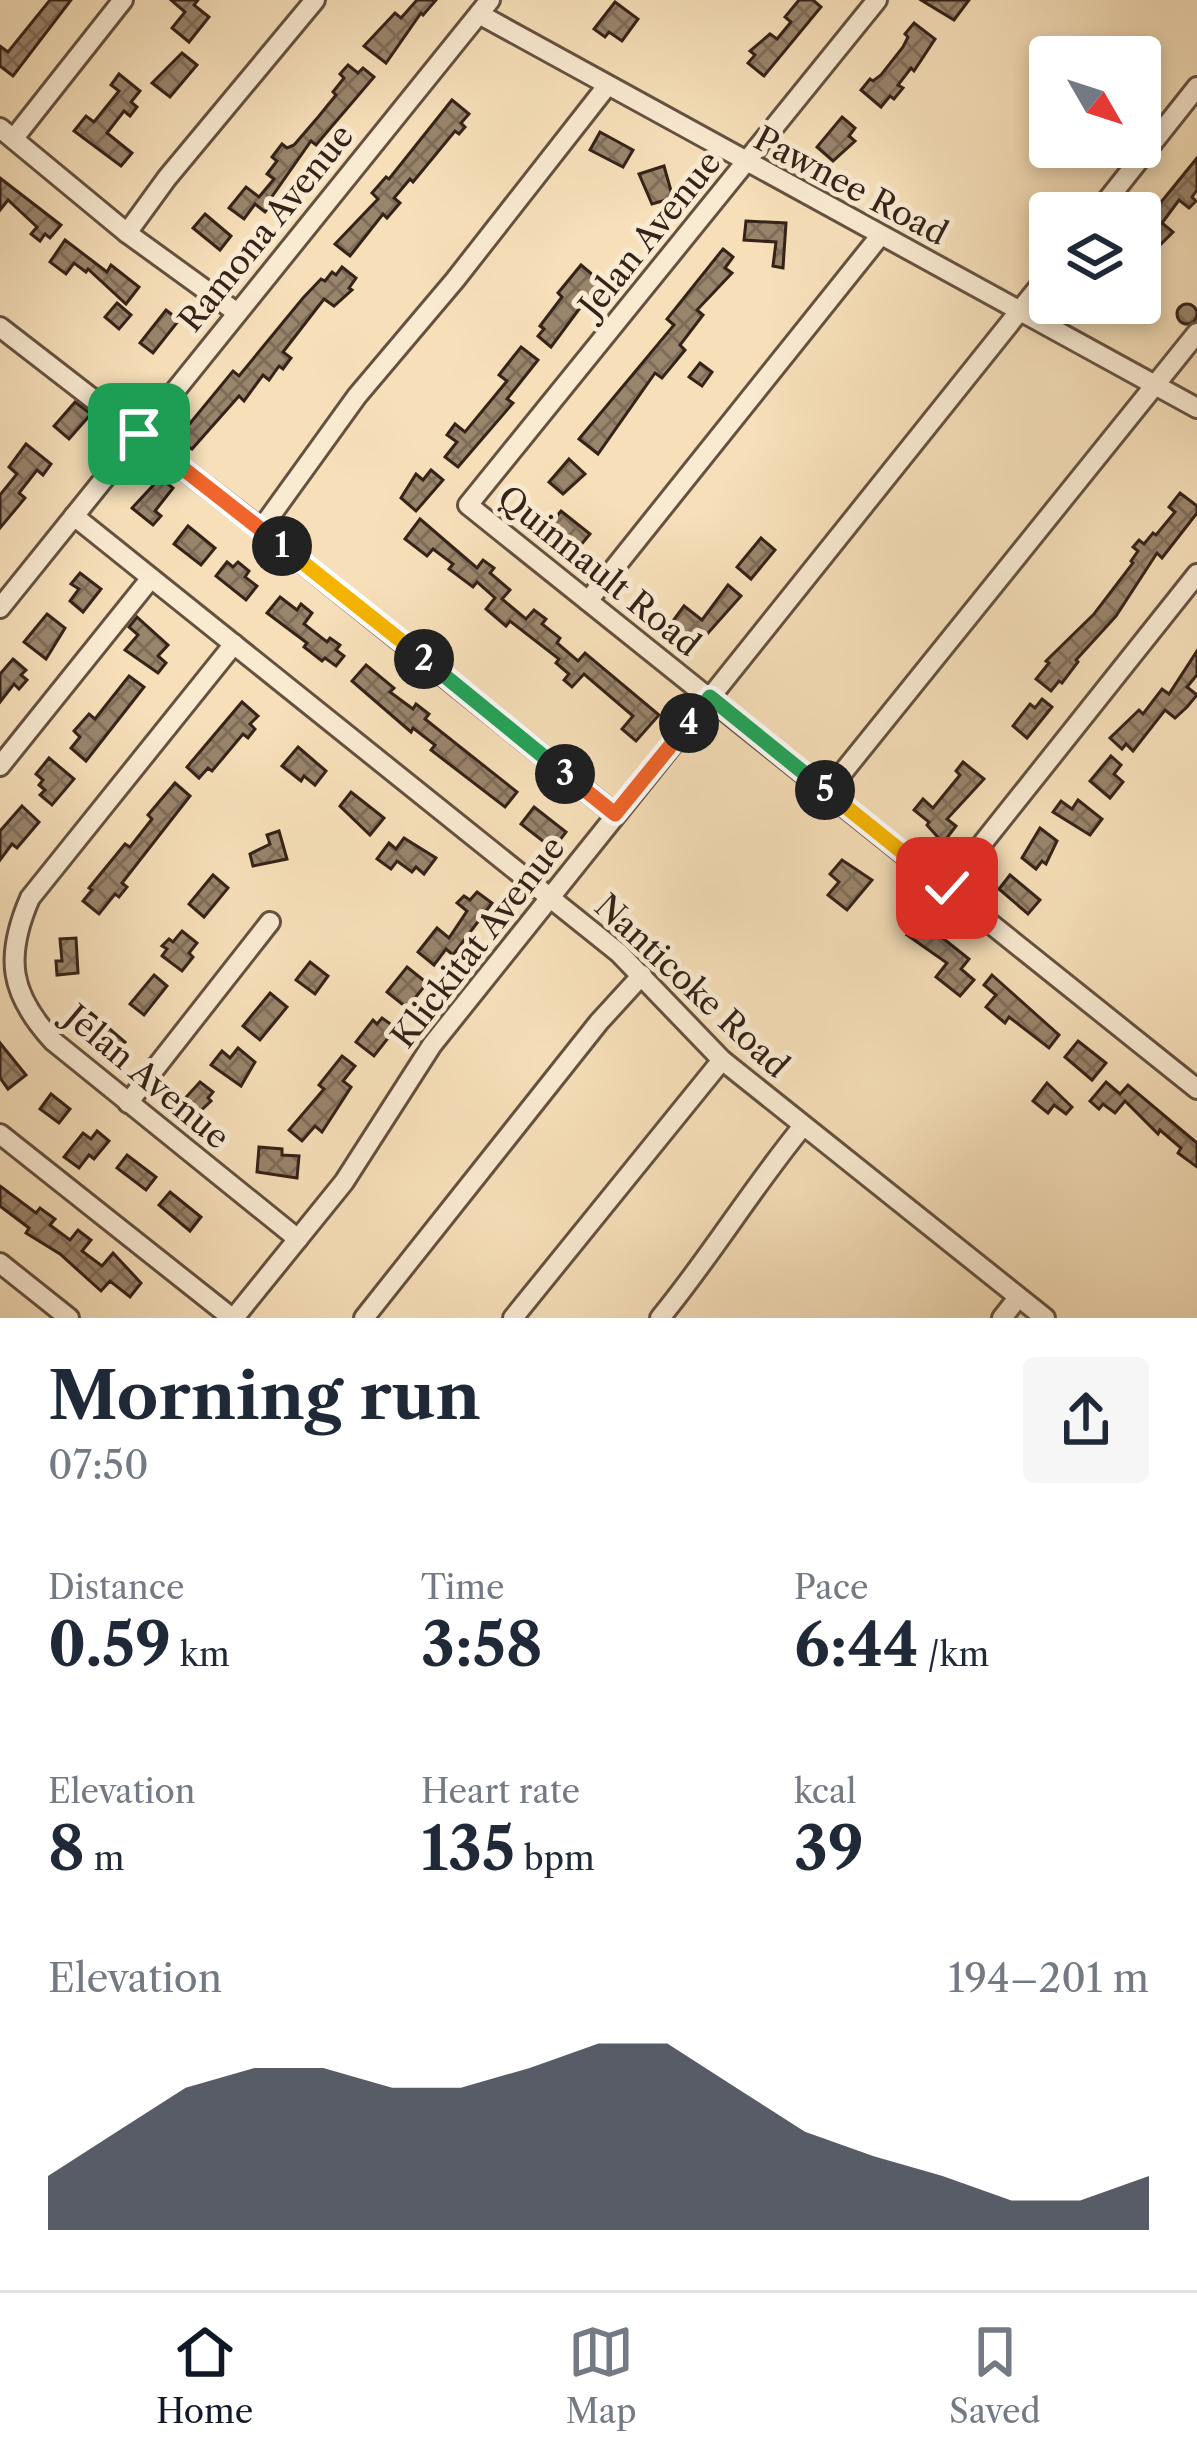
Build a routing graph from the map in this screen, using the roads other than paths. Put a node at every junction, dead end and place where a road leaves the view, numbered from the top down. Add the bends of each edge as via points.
1 (123, 0) edge
2 (315, 0) edge
3 (877, 0) edge
4 (484, 7) edge
5 (607, 86) junction
6 (1197, 87) edge
7 (7, 133) edge
8 (746, 164) junction
9 (1114, 192) edge
10 (127, 232) junction
11 (880, 236) junction
12 (1029, 299) edge
13 (1020, 310) junction
14 (236, 312) junction
15 (0, 327) edge
16 (1197, 333) edge
17 (1155, 386) junction
18 (1197, 408) edge
19 (139, 434) junction
20 (468, 505) joint
21 (74, 516) junction
22 (261, 529) junction
23 (1197, 574) edge
24 (151, 578) junction
25 (587, 601) junction
26 (0, 608) edge
27 (234, 644) junction
28 (710, 697) junction
29 (0, 766) edge
30 (827, 792) junction
31 (615, 814) junction
32 (947, 888) junction
33 (550, 897) junction
34 (270, 922) dead end
35 (642, 975) junction
36 (722, 1060) junction
37 (1197, 1089) edge
38 (128, 1103) junction
39 (803, 1126) junction
40 (0, 1134) edge
41 (298, 1239) junction
42 (0, 1263) edge
43 (1017, 1299) junction
44 (70, 1318) edge
45 (233, 1318) edge
46 (364, 1318) edge
47 (513, 1318) edge
48 (661, 1318) edge
49 (1002, 1318) edge
50 (1045, 1318) edge

1 - 7 street
2 - 10 street
3 - 8 street, Jelan Avenue
4 - 5 street, Pawnee Road
4 - 14 street, Ramona Avenue
5 - 8 street, Pawnee Road
5 - 22 street
6 - 9 street
7 - 10 street
8 - 11 street, Pawnee Road
8 - 20 street, Jelan Avenue
10 - 14 street
11 - 13 street, Pawnee Road
11 - 25 street
12 - 13 street, Klickitat Avenue
13 - 17 street, Pawnee Road
13 - 28 street, Klickitat Avenue
14 - 19 street, Ramona Avenue
15 - 19 street
16 - 17 street
17 - 18 street, Pawnee Road
17 - 30 street
19 - 21 street, Ramona Avenue
19 - 22 street
20 - 25 street, Quinnault Road
21 - 24 street, Nanticoke Road
21 - 26 street, Ramona Avenue
22 - 31 street
23 - 32 street
24 - 27 street, Nanticoke Road
24 - 29 street
25 - 28 street, Quinnault Road
27 - 33 street, Nanticoke Road
27 - 38 street, Jelan Avenue via 48,871 19,925 14,976 32,1018
28 - 30 street, Quinnault Road
28 - 31 street, Klickitat Avenue
30 - 32 street, Quinnault Road
31 - 33 street, Klickitat Avenue
32 - 37 street, Quinnault Road
33 - 35 street, Nanticoke Road
33 - 41 street, Klickitat Avenue via 432,1046
34 - 38 street
35 - 36 street, Nanticoke Road
35 - 46 street
36 - 39 street, Nanticoke Road
36 - 47 street
38 - 41 street, Jelan Avenue
39 - 43 street, Nanticoke Road
39 - 48 street
40 - 45 street
41 - 45 street, Klickitat Avenue
42 - 44 street
43 - 49 street
43 - 50 street, Nanticoke Road

